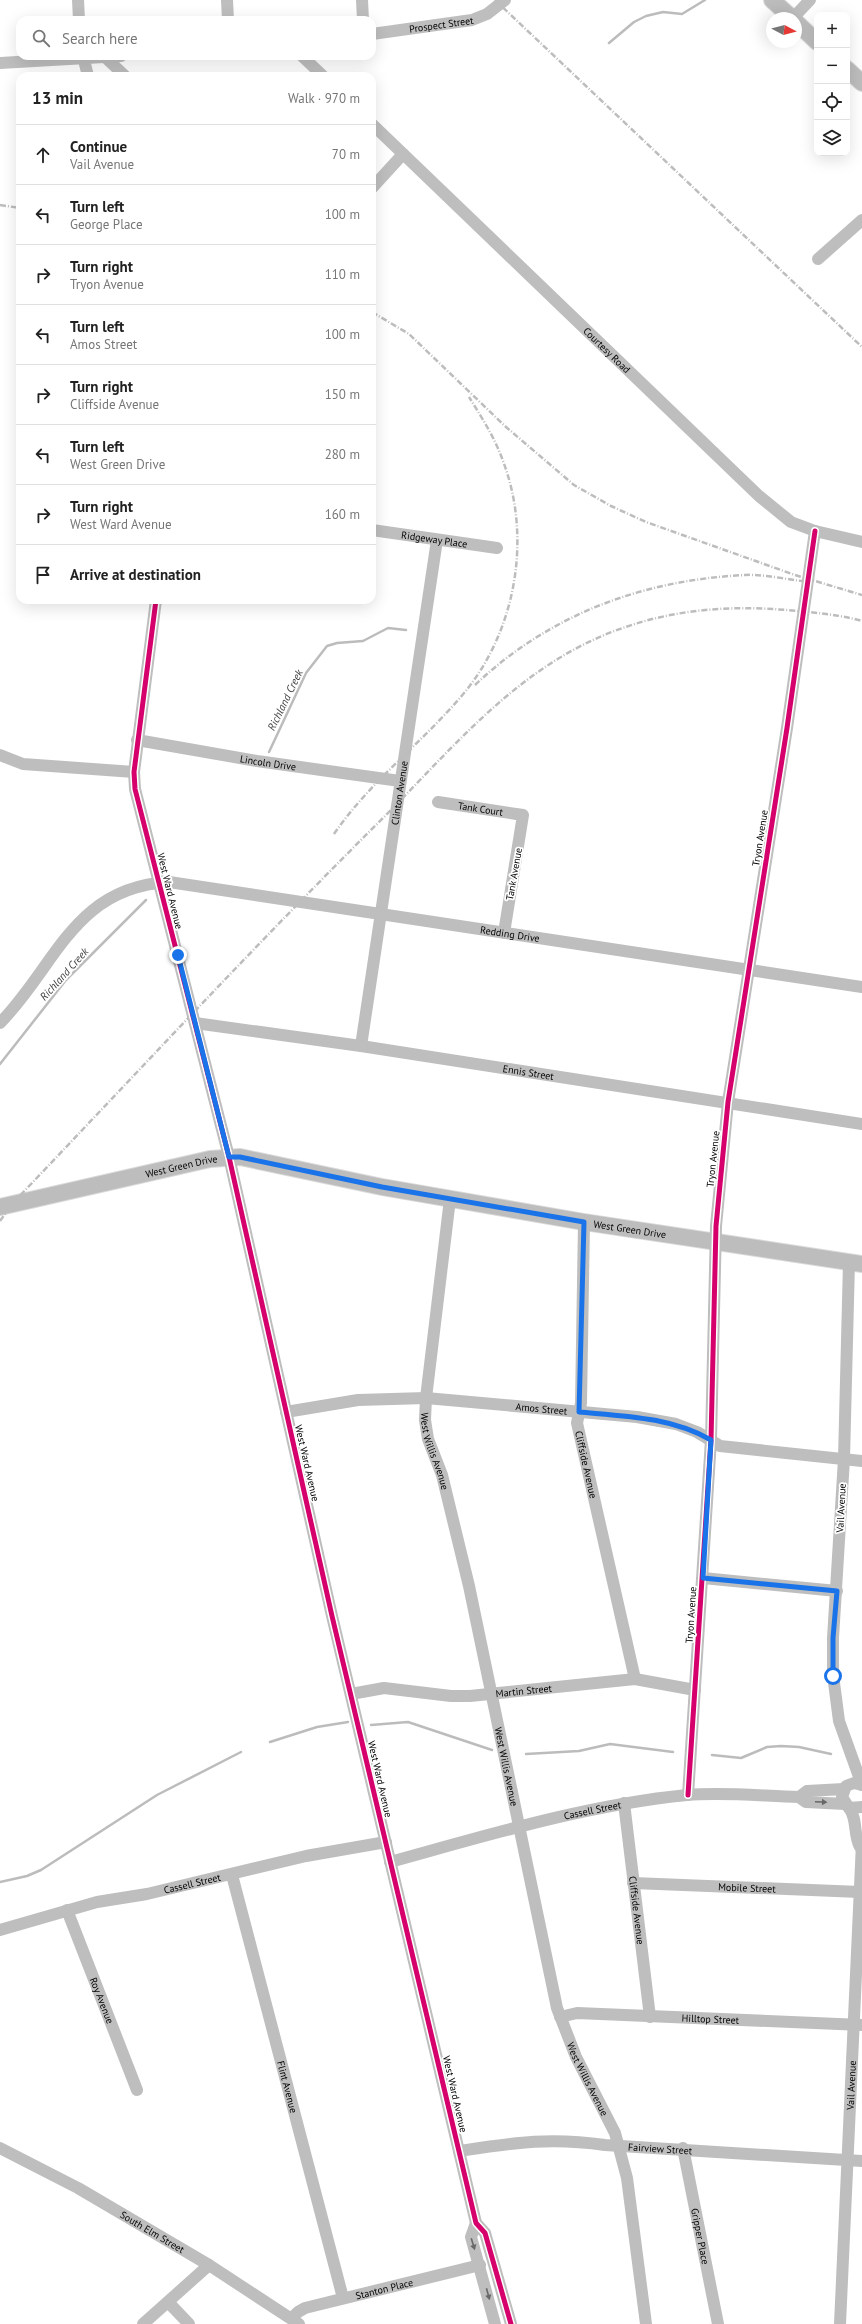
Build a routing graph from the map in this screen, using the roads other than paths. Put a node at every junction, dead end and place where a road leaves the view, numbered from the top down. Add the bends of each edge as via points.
1 (78, 0) edge
2 (227, 0) edge
3 (362, 0) edge
4 (506, 0) edge
5 (772, 0) edge
6 (810, 0) edge
7 (785, 12) edge
8 (798, 12) edge
9 (79, 16) edge
10 (228, 16) edge
11 (363, 16) edge
12 (802, 28) edge
13 (376, 33) edge
14 (814, 39) edge
15 (47, 60) edge
16 (84, 60) edge
17 (108, 60) edge
18 (306, 60) edge
19 (0, 64) edge
20 (87, 72) edge
21 (121, 72) edge
22 (319, 72) edge
23 (850, 72) edge
24 (862, 83) edge
25 (376, 128) edge
26 (403, 154) junction
27 (376, 184) edge
28 (862, 220) edge
29 (818, 259) dead end
30 (376, 531) edge
31 (815, 531) junction
32 (437, 540) junction
33 (862, 542) edge
34 (497, 548) dead end
35 (155, 604) edge
36 (138, 740) junction
37 (0, 755) edge
38 (134, 772) junction
39 (400, 781) junction
40 (438, 802) dead end
41 (523, 815) joint
42 (159, 883) junction
43 (381, 915) junction
44 (504, 933) junction
45 (749, 970) junction
46 (862, 987) edge
47 (195, 1022) junction
48 (0, 1023) edge
49 (361, 1046) junction
50 (728, 1102) junction
51 (862, 1124) edge
52 (229, 1157) junction
53 (450, 1199) junction
54 (0, 1207) edge
55 (584, 1222) junction
56 (715, 1242) junction
57 (855, 1263) edge
58 (426, 1398) junction
59 (286, 1412) junction
60 (579, 1412) junction
61 (711, 1440) junction
62 (844, 1459) junction
63 (862, 1461) edge
64 (703, 1578) junction
65 (837, 1591) junction
66 (635, 1679) junction
67 (695, 1690) junction
68 (351, 1694) junction
69 (492, 1694) junction
70 (849, 1753) junction
71 (862, 1785) edge
72 (845, 1787) junction
73 (688, 1795) junction
74 (799, 1797) junction
75 (624, 1803) junction
76 (847, 1806) junction
77 (862, 1807) edge
78 (520, 1827) junction
79 (386, 1842) junction
80 (861, 1845) edge
81 (390, 1862) junction
82 (232, 1875) junction
83 (633, 1883) junction
84 (860, 1892) junction
85 (67, 1910) junction
86 (0, 1930) edge
87 (650, 2016) junction
88 (560, 2017) junction
89 (858, 2025) edge
90 (137, 2090) dead end
91 (618, 2145) junction
92 (0, 2148) edge
93 (683, 2148) junction
94 (459, 2151) junction
95 (847, 2160) junction
96 (862, 2161) edge
97 (476, 2223) junction
98 (209, 2265) junction
99 (480, 2265) junction
100 (343, 2298) junction
101 (168, 2302) junction
102 (296, 2321) edge
103 (142, 2324) edge
104 (189, 2324) edge
105 (496, 2324) edge
106 (511, 2324) edge
107 (646, 2324) edge
108 (718, 2324) edge
109 (840, 2324) edge

1 - 9 street
2 - 10 street
3 - 11 street
4 - 13 street, Prospect Street via 487,14 472,20
5 - 7 main road
6 - 8 street
12 - 14 main road
15 - 19 street
16 - 20 street
17 - 21 street
18 - 22 street
23 - 24 main road
25 - 26 street, Courtesy Road
26 - 27 street
26 - 31 street, Courtesy Road via 759,496 791,522
28 - 29 street
30 - 32 street, Ridgeway Place
31 - 33 street, Courtesy Road
31 - 45 street, Tryon Avenue
32 - 34 street, Ridgeway Place
32 - 39 street, Clinton Avenue
35 - 36 street, West Ward Avenue
36 - 38 street, West Ward Avenue
36 - 39 street, Lincoln Drive via 257,761
37 - 38 street via 24,764
38 - 42 street, West Ward Avenue via 135,789
39 - 43 street, Clinton Avenue
40 - 41 street, Tank Court
41 - 44 street, Tank Avenue
42 - 43 street, Redding Drive via 169,882
42 - 47 street, West Ward Avenue
42 - 48 street, Redding Drive via 138,887 101,903 75,925 34,984
43 - 44 street, Redding Drive
43 - 49 street, Clinton Avenue
44 - 45 street, Redding Drive
45 - 46 street, Redding Drive
45 - 50 street, Tryon Avenue
47 - 49 street, Ennis Street
47 - 52 street, West Ward Avenue
49 - 50 street, Ennis Street
50 - 51 street, Ennis Street
50 - 56 street, Tryon Avenue
52 - 53 main road, West Green Drive
52 - 54 main road, West Green Drive via 210,1159
52 - 59 street, West Ward Avenue
53 - 55 main road, West Green Drive
53 - 58 street, West Willis Avenue
55 - 56 main road, West Green Drive
55 - 60 street, Cliffside Avenue
56 - 57 main road, West Green Drive
56 - 61 street, Tryon Avenue
57 - 62 street, Vail Avenue
58 - 59 street, Amos Street via 358,1400
58 - 60 street, Amos Street
58 - 69 street, West Willis Avenue via 425,1420 428,1439 442,1475 450,1506
59 - 68 street, West Ward Avenue
60 - 61 street, Amos Street via 637,1417 676,1424
60 - 66 street, Cliffside Avenue via 576,1423
61 - 62 street, Amos Street via 720,1446
61 - 64 street, Tryon Avenue
62 - 63 street, Amos Street
62 - 65 street, Vail Avenue
64 - 65 street
64 - 67 street, Tryon Avenue
65 - 70 street, Vail Avenue via 833,1676 839,1721
66 - 67 street, Martin Street
66 - 69 street, Martin Street
67 - 73 street, Tryon Avenue
68 - 69 street, Martin Street via 384,1688 451,1696
68 - 79 street, West Ward Avenue
69 - 78 street, West Willis Avenue
70 - 71 street, Vail Avenue via 855,1759
70 - 72 street, Vail Avenue via 846,1761 849,1775
71 - 72 street, Cassell Street via 854,1783
72 - 74 street, Cassell Street via 807,1791
72 - 76 street, Vail Avenue via 842,1797
73 - 74 street, Cassell Street
73 - 75 street, Cassell Street
74 -> 76 street, Cassell Street via 806,1802
75 - 78 street, Cassell Street
75 - 83 street, Cliffside Avenue
76 - 77 street, Cassell Street
76 - 80 street, Vail Avenue via 856,1821 856,1839
78 - 81 street, Cassell Street
78 - 88 street, West Willis Avenue
79 - 81 street, West Ward Avenue
79 - 82 street, Cassell Street via 306,1856
80 - 84 street, Vail Avenue
81 - 94 street, West Ward Avenue
82 - 85 street, Cassell Street
82 - 100 street, Flint Avenue
83 - 84 street, Mobile Street
83 - 87 street, Cliffside Avenue
84 - 89 street, Vail Avenue
85 - 86 street, Cassell Street
85 - 90 street, Roy Avenue
87 - 88 street, Hilltop Street via 577,2013
87 - 89 street, Hilltop Street
88 - 91 street, West Willis Avenue via 576,2057 615,2133
89 - 95 street, Vail Avenue
91 - 93 street, Fairview Street
91 - 94 street, Fairview Street via 543,2140
91 - 107 street, West Willis Avenue via 627,2178
92 - 98 street, South Elm Street via 78,2188
93 - 95 street, Fairview Street
93 - 108 street, Gripper Place
94 - 97 street, West Ward Avenue
95 - 96 street, Fairview Street
95 - 109 street, Vail Avenue
97 -> 99 street, West Ward Avenue via 471,2236
97 - 106 street, West Ward Avenue via 485,2234
98 - 101 street
98 - 102 street, South Elm Street
99 - 100 street, Stanton Place
99 -> 105 street, West Ward Avenue
100 - 102 street, Stanton Place via 305,2308 298,2312
101 - 103 street
101 - 104 street

